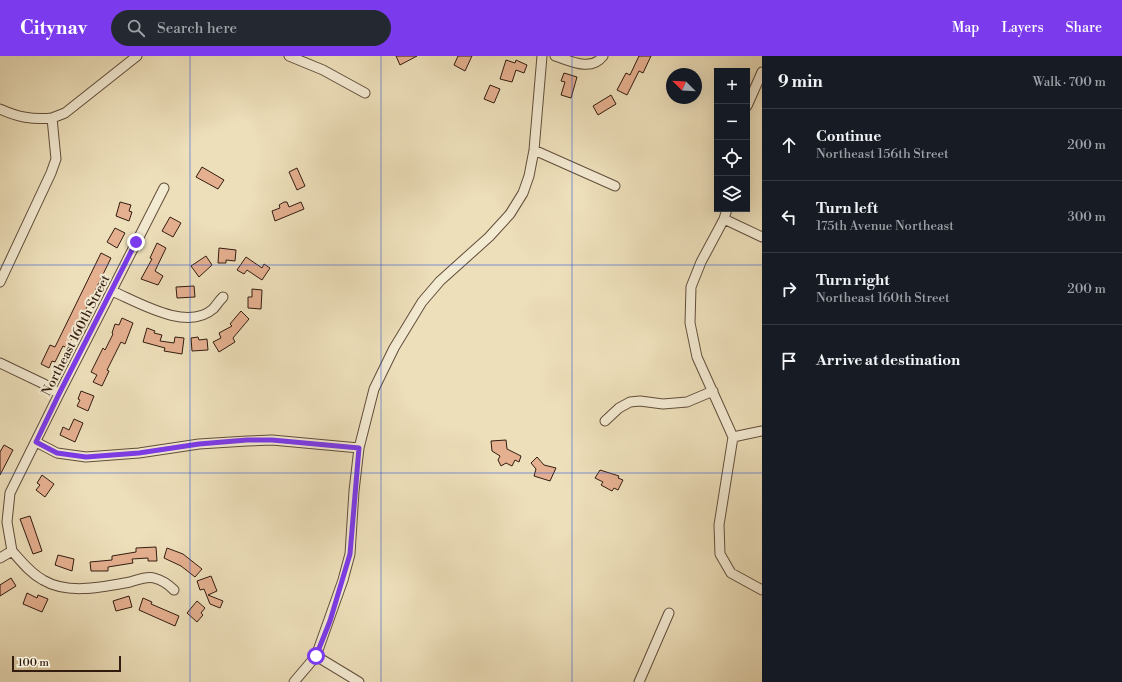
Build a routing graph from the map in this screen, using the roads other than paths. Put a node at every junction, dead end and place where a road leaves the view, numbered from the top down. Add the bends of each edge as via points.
1 (136, 56) edge
2 (289, 56) edge
3 (542, 56) edge
4 (555, 56) edge
5 (603, 56) edge
6 (762, 72) edge
7 (365, 93) dead end
8 (748, 104) edge
9 (0, 109) edge
10 (52, 118) junction
11 (534, 150) junction
12 (615, 186) dead end
13 (164, 188) dead end
14 (726, 212) edge
15 (724, 219) junction
16 (762, 236) edge
17 (0, 282) edge
18 (112, 291) junction
19 (223, 297) dead end
20 (0, 363) edge
21 (713, 391) junction
22 (59, 394) junction
23 (605, 421) dead end
24 (762, 431) edge
25 (733, 437) junction
26 (36, 442) junction
27 (359, 448) junction
28 (12, 551) junction
29 (0, 558) edge
30 (174, 590) dead end
31 (762, 590) edge
32 (670, 613) dead end
33 (316, 656) junction
34 (294, 682) edge
35 (359, 682) edge
36 (639, 682) edge

1 - 10 street via 64,114
2 - 7 street via 323,70
3 - 11 street
4 - 5 street via 590,65 598,63
6 - 8 street
9 - 10 street via 34,120
10 - 17 street via 56,159
11 - 12 street
11 - 27 street via 523,193 510,214 489,237 440,281 406,327 374,389
13 - 18 street, Northeast 160th Street
14 - 15 street
15 - 16 street
15 - 21 street via 701,262 691,287 689,306 698,357
18 - 19 street via 178,318 201,315 212,310
18 - 22 street, Northeast 160th Street
20 - 22 street
21 - 23 street via 687,402 630,402
21 - 25 street
22 - 26 street, Northeast 160th Street
24 - 25 street
25 - 31 street via 719,525 720,554 731,573
26 - 27 street via 57,453 86,457 247,440
26 - 28 street, Northeast 160th Street via 10,493 7,522
27 - 33 street via 350,554 330,621
28 - 29 street
28 - 30 street via 31,571 57,586 106,586 152,577
32 - 36 street
33 - 34 street
33 - 35 street

